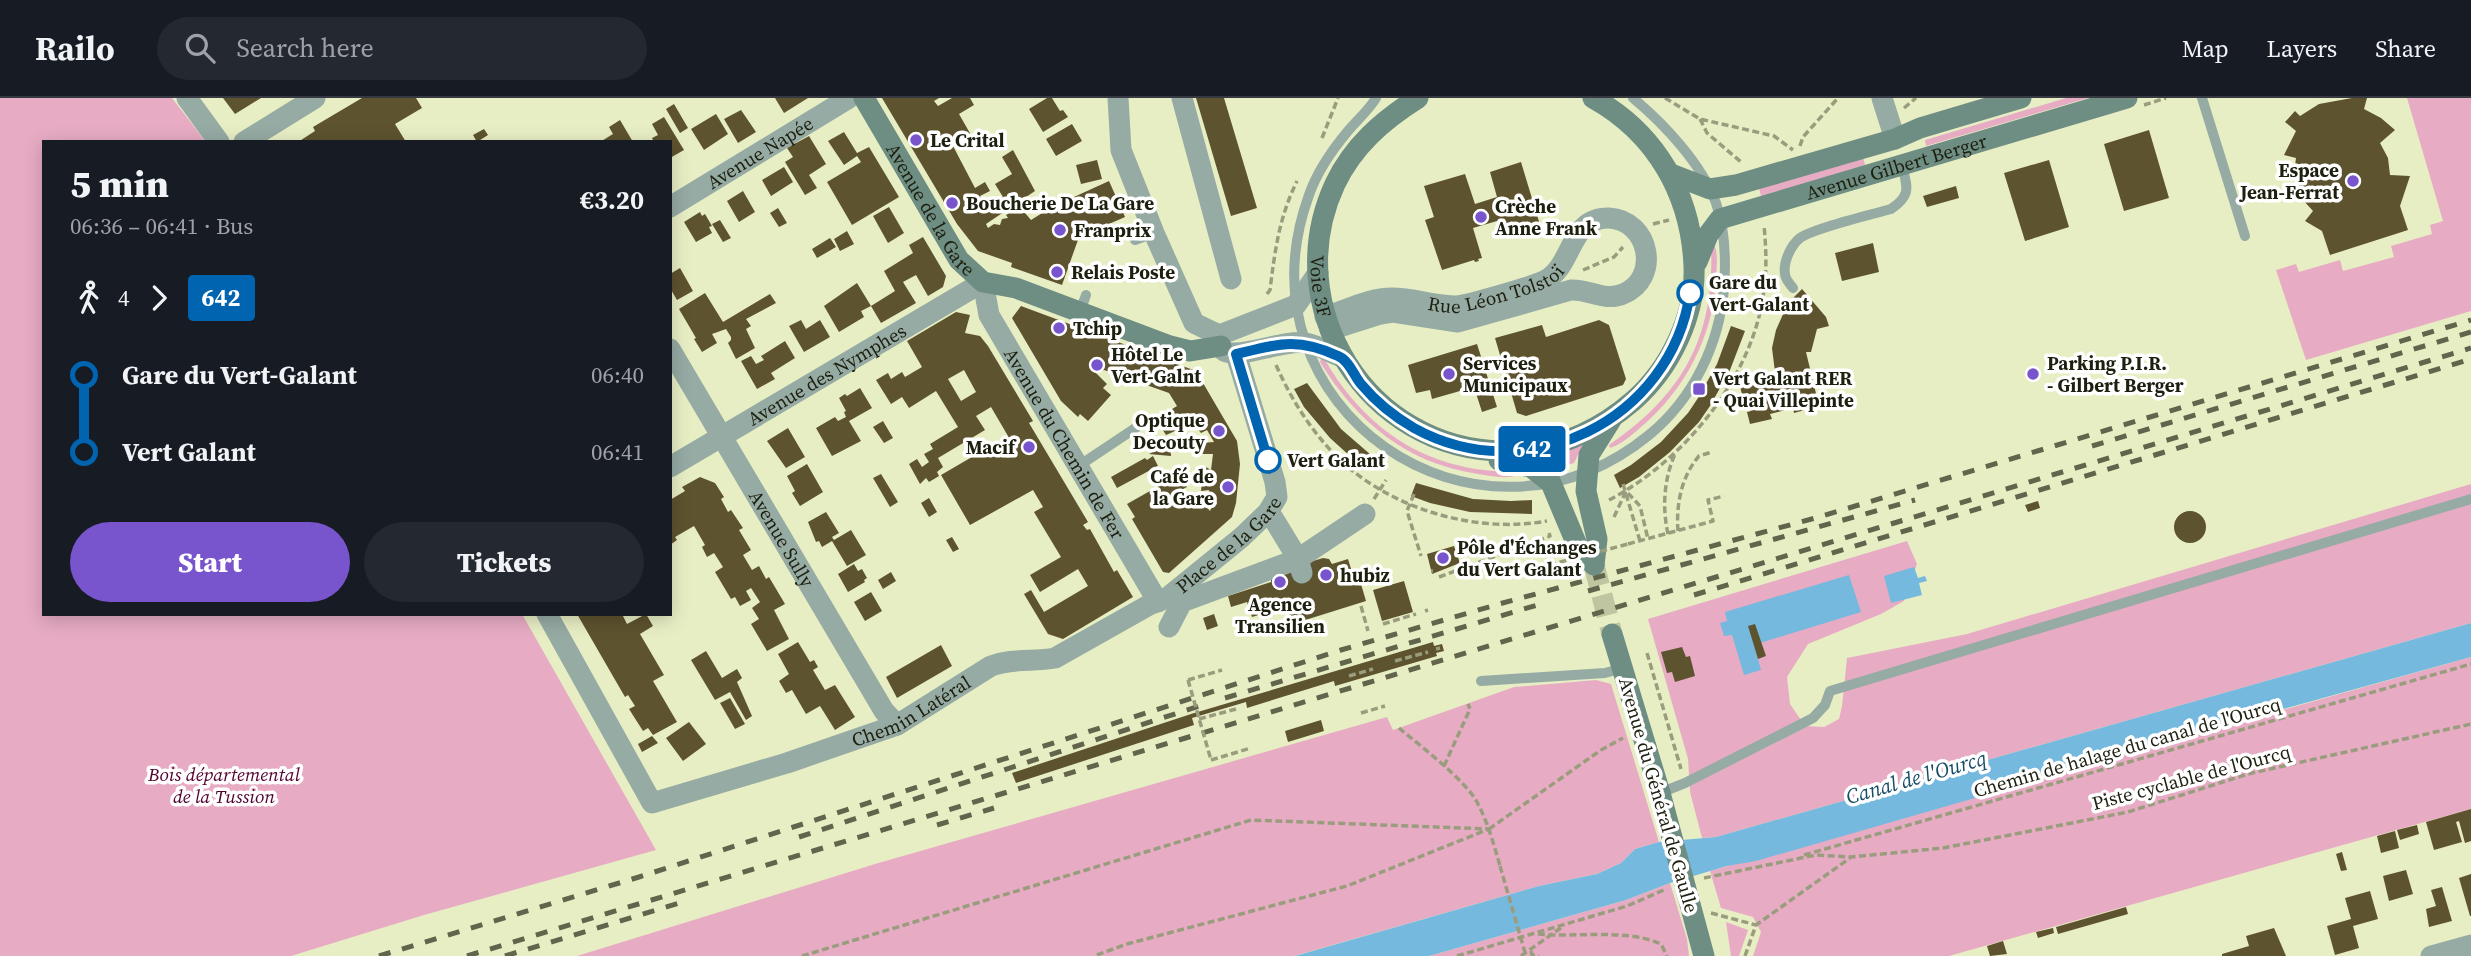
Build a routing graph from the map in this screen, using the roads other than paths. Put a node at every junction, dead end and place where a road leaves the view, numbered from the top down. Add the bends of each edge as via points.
1 (187, 98) edge
2 (315, 98) edge
3 (849, 98) edge
4 (864, 98) edge
5 (1118, 98) edge
6 (1182, 98) edge
7 (1418, 98) edge
8 (1593, 98) edge
9 (1633, 98) edge
10 (1882, 98) edge
11 (2021, 98) edge
12 (2127, 98) edge
13 (2202, 98) edge
14 (1377, 99) edge
15 (1895, 139) junction
16 (218, 140) edge
17 (247, 140) edge
18 (1902, 165) junction
19 (1671, 174) junction
20 (1710, 189) junction
21 (672, 206) edge
22 (1720, 219) junction
23 (2245, 236) dead end
24 (1694, 271) junction
25 (1318, 273) junction
26 (1231, 279) dead end
27 (983, 282) junction
28 (1793, 288) dead end
29 (1296, 305) junction
30 (1327, 324) junction
31 (1306, 343) junction
32 (1226, 346) junction
33 (672, 352) edge
34 (1342, 357) junction
35 (1149, 419) dead end
36 (1611, 420) junction
37 (722, 436) junction
38 (1477, 451) junction
39 (672, 466) edge
40 (1077, 467) junction
41 (1587, 473) junction
42 (1551, 483) junction
43 (2471, 499) edge
44 (1369, 508) road end
45 (1273, 518) dead end
46 (1300, 566) junction
47 (1172, 600) junction
48 (548, 616) edge
49 (1169, 627) dead end
50 (1612, 634) tunnel mouth
51 (1623, 668) junction
52 (1481, 681) dead end
53 (897, 725) junction
54 (1660, 793) junction
55 (2471, 945) edge
56 (1704, 956) edge
57 (2431, 956) edge

1 - 16 street
2 - 17 street
3 - 21 street, Avenue Napée
4 - 27 main road, Avenue de la Gare via 959,260
5 - 32 street via 1121,150 1144,237 1194,323
6 - 26 street
7 - 25 main road, Voie 3F via 1370,134 1335,184 1319,243
8 - 19 main road, Voie 3F via 1625,119
9 - 20 lane via 1658,120
10 - 15 street
11 - 15 main road, Avenue Gilbert Berger
12 - 18 main road, Avenue Gilbert Berger
13 - 23 lane
14 - 29 lane via 1326,161 1309,193 1294,264
15 - 18 main road
15 - 20 main road, Avenue Gilbert Berger
18 - 22 main road, Avenue Gilbert Berger
18 - 28 lane via 1905,198 1891,209 1799,239 1785,265 1784,276
19 - 20 main road
19 - 24 main road, Voie 3F via 1687,214
20 - 22 lane
22 - 24 main road via 1708,235
22 - 41 lane via 1725,273 1722,308 1702,369 1662,424 1627,453
24 - 36 main road, Voie 3F via 1687,314 1671,355 1645,391
25 - 29 street
25 - 30 main road, Voie 3F
27 - 32 main road, Avenue de la Gare via 1083,303 1170,346 1190,351
27 - 37 street, Avenue des Nymphes
27 - 40 street, Avenue du Chemin de Fer via 989,315
29 - 31 lane
29 - 32 street
30 - 30 street, Rue Léon Tolstoï via 1393,313 1458,322 1571,290 1600,297 1625,294 1644,276 1646,247 1638,233 1621,221 1595,220 1575,236 1560,269 1544,281 1458,306 1376,300
30 - 34 main road, Voie 3F
31 - 32 street
31 - 34 street
31 - 42 lane via 1347,415 1413,465 1462,482 1518,487
32 - 47 street, Place de la Gare via 1277,497 1242,537 1167,598
33 - 37 street, Avenue Sully
34 - 38 main road, Voie 3F via 1386,409 1414,428
35 - 40 lane
36 - 38 main road, Voie 3F via 1570,441 1524,451
36 - 41 main road via 1590,455
37 - 39 street, Avenue des Nymphes
37 - 53 street, Avenue Sully via 884,711
38 - 42 main road via 1531,467
40 - 47 street, Avenue du Chemin de Fer
41 - 42 lane
41 - 42 main road via 1587,500 1597,539 1594,565 1577,545
43 - 54 lane via 1830,691 1813,718
44 - 46 street
45 - 46 street
46 - 47 street
47 - 49 street
47 - 53 street, Chemin Latéral via 1149,605 1055,658 991,666
48 - 53 street, Chemin Latéral via 652,803
50 - 51 main road, Avenue du Général de Gaulle
51 - 52 lane
51 - 54 main road, Avenue du Général de Gaulle
54 - 56 main road, Avenue du Général de Gaulle, bridge
55 - 57 street

